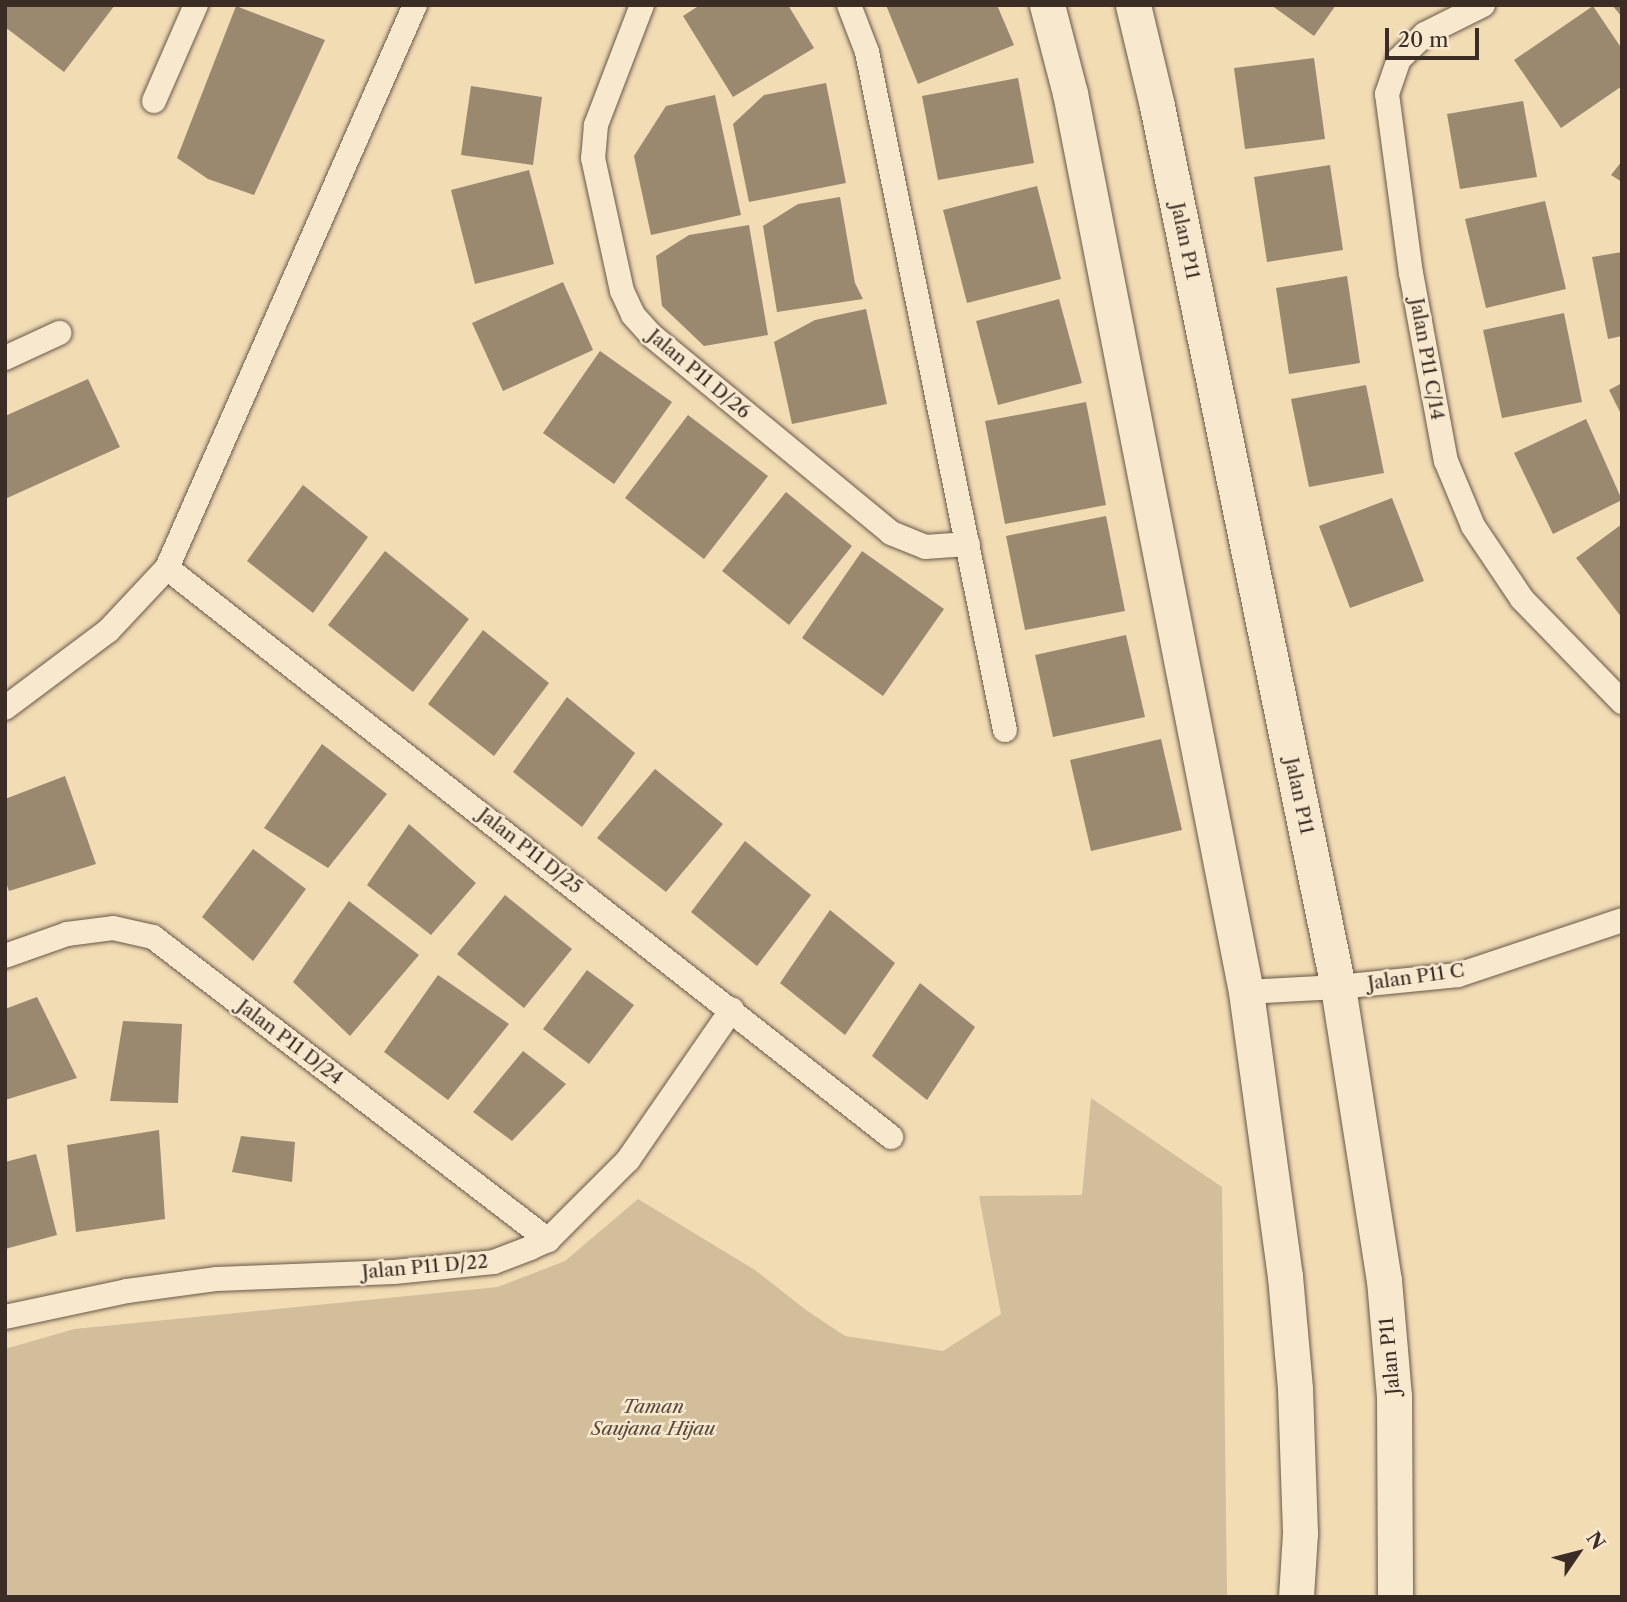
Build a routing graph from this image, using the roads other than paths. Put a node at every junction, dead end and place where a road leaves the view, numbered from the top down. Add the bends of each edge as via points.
1 (196, 5) edge
2 (415, 5) edge
3 (642, 5) edge
4 (849, 5) edge
5 (1047, 5) edge
6 (1133, 5) edge
7 (1483, 5) edge
8 (154, 101) dead end
9 (59, 333) dead end
10 (5, 358) edge
11 (968, 544) junction
12 (167, 568) junction
13 (1622, 702) edge
14 (5, 709) edge
15 (1005, 730) dead end
16 (1622, 920) edge
17 (5, 957) edge
18 (1338, 987) junction
19 (1245, 992) junction
20 (732, 1009) junction
21 (891, 1137) dead end
22 (548, 1240) junction
23 (5, 1317) edge
24 (1297, 1597) edge
25 (1395, 1597) edge

1 - 8 street
2 - 12 street
3 - 11 street, Jalan P11 D/26 via 596,125 593,158 622,291 633,315 651,335 891,533 925,547
4 - 11 street via 867,52
5 - 19 main road via 1076,120
6 - 18 main road, Jalan P11
7 - 13 street, Jalan P11 C/14 via 1425,34 1399,59 1387,94 1412,273 1446,461 1473,526 1522,599
9 - 10 street
11 - 15 street
12 - 14 street via 108,631
12 - 20 street, Jalan P11 D/25
16 - 18 street, Jalan P11 C via 1458,975
17 - 22 street, Jalan P11 D/24 via 67,934 113,928 153,937
18 - 19 street, Jalan P11 C
18 - 25 main road, Jalan P11 via 1386,1306 1394,1396
19 - 24 main road via 1285,1276 1295,1389 1300,1533
20 - 21 street, Jalan P11 D/25
20 - 22 street, Jalan P11 D/22 via 628,1160
22 - 23 street, Jalan P11 D/22 via 494,1262 394,1272 217,1279

